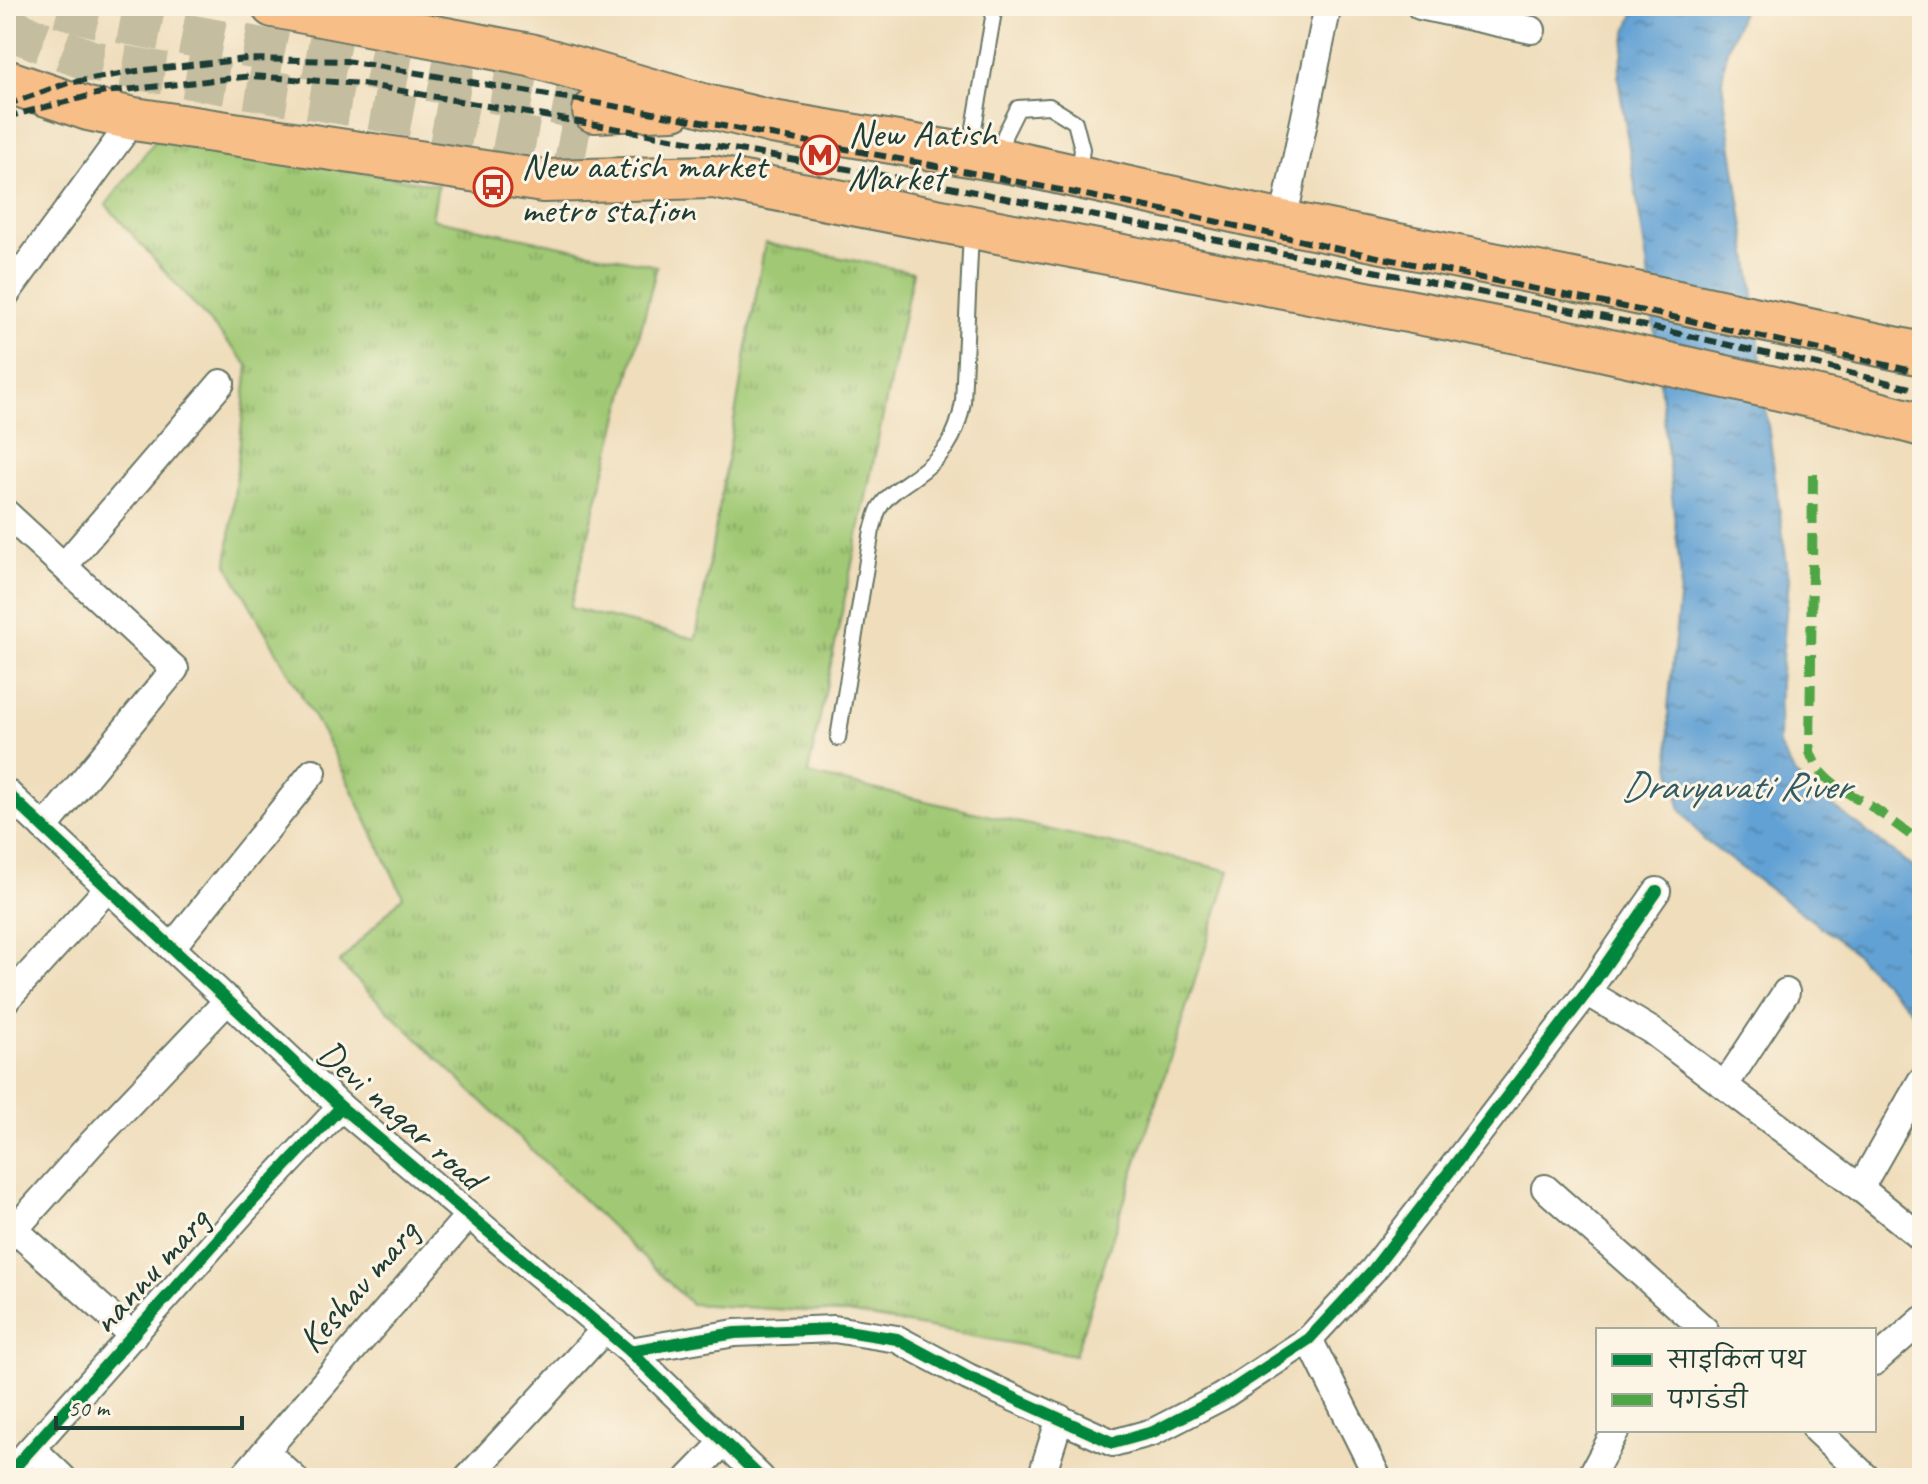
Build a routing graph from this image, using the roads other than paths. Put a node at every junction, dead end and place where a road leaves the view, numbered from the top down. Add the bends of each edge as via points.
1 (273, 6) edge
2 (995, 6) edge
3 (1328, 6) edge
4 (1420, 6) edge
5 (1532, 30) dead end
6 (6, 81) edge
7 (706, 106) junction
8 (134, 119) junction
9 (983, 158) junction
10 (713, 177) junction
11 (1078, 177) junction
12 (1283, 222) junction
13 (972, 226) junction
14 (6, 294) edge
15 (1922, 354) edge
16 (221, 383) dead end
17 (1922, 425) edge
18 (6, 513) edge
19 (64, 566) junction
20 (838, 738) dead end
21 (313, 772) dead end
22 (6, 792) edge
23 (44, 828) junction
24 (109, 887) junction
25 (1657, 891) dead end
26 (172, 947) junction
27 (1587, 992) junction
28 (1786, 992) dead end
29 (6, 1000) edge
30 (228, 1000) junction
31 (1921, 1081) edge
32 (1725, 1085) junction
33 (341, 1107) junction
34 (1545, 1188) dead end
35 (1860, 1188) junction
36 (469, 1215) junction
37 (10, 1234) edge
38 (1922, 1238) edge
39 (1921, 1322) edge
40 (1689, 1325) edge
41 (604, 1330) junction
42 (133, 1336) junction
43 (1309, 1339) junction
44 (630, 1351) junction
45 (1876, 1360) edge
46 (1060, 1418) junction
47 (1615, 1432) edge
48 (1818, 1432) edge
49 (724, 1442) junction
50 (33, 1449) junction
51 (266, 1452) junction
52 (6, 1477) edge
53 (63, 1478) edge
54 (242, 1478) edge
55 (294, 1478) edge
56 (468, 1478) edge
57 (689, 1478) edge
58 (761, 1478) edge
59 (1041, 1478) edge
60 (1378, 1478) edge
61 (1590, 1478) edge
62 (1867, 1478) edge

1 - 7 main road via 530,55
2 - 9 lane
3 - 12 street
4 - 5 street
6 - 8 main road
7 - 9 main road
7 - 10 main road via 590,130
8 - 10 main road via 543,181
8 - 14 street
9 - 11 main road
9 - 11 lane via 1005,134 1018,108 1049,106 1075,122 1082,149
10 - 13 main road
11 - 12 main road
12 - 15 main road
13 - 17 main road via 1579,344
13 - 20 lane via 959,424 948,447 930,466 880,507
16 - 19 street
18 - 19 street
19 - 23 street via 175,669
21 - 26 street
22 - 23 street, Devi nagar road
23 - 24 street, Devi nagar road
24 - 26 street, Devi nagar road
24 - 29 street
25 - 27 street
26 - 30 street, Devi nagar road
27 - 32 street
27 - 43 street via 1373,1270
28 - 32 street
30 - 33 street, Devi nagar road
30 - 37 street
31 - 35 street
32 - 35 street
33 - 36 street, Devi nagar road
33 - 42 street, nannu marg
34 - 40 street
35 - 38 street
36 - 41 street, Devi nagar road
36 - 51 street, Keshav marg
37 - 42 street
39 - 45 street
41 - 44 street, Devi nagar road
41 - 56 street
42 - 50 street, nannu marg
43 - 46 street via 1221,1397 1153,1432 1113,1443
43 - 60 street
44 - 46 street via 735,1333 834,1329 897,1339
44 - 49 street, Devi nagar road
46 - 59 street
47 - 61 street
48 - 62 street
49 - 57 street
49 - 58 street, Devi nagar road
50 - 52 street, nannu marg
50 - 53 street
51 - 54 street, Keshav marg
51 - 55 street

